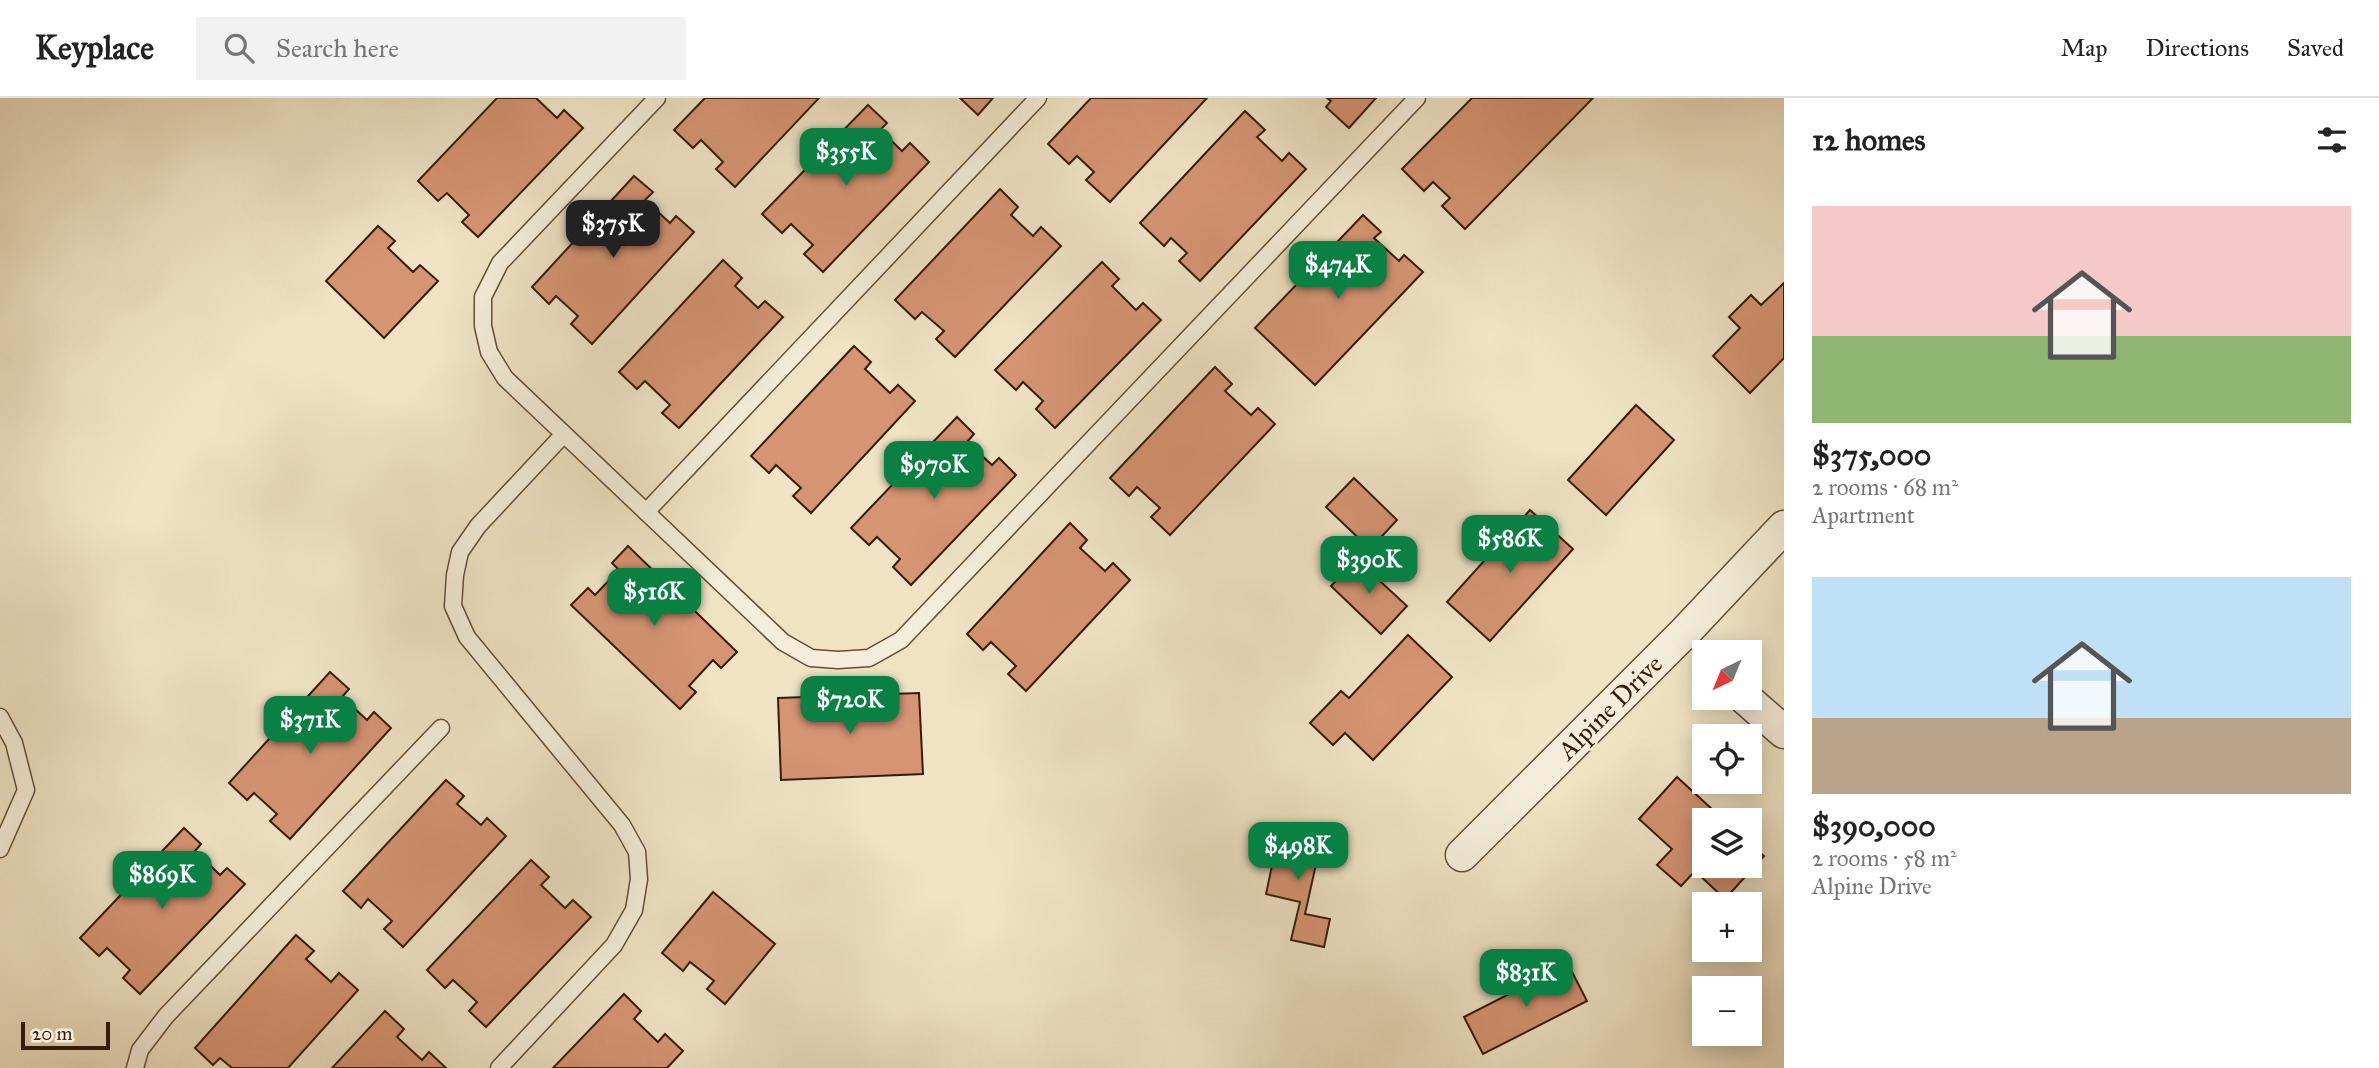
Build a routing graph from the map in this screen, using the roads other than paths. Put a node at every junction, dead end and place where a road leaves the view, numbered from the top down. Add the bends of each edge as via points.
1 (657, 98) edge
2 (1038, 98) edge
3 (1418, 98) edge
4 (564, 434) junction
5 (646, 512) junction
6 (1784, 527) edge
7 (1697, 640) edge
8 (1692, 645) edge
9 (1759, 710) edge
10 (0, 718) edge
11 (441, 729) dead end
12 (1784, 732) edge
13 (0, 849) edge
14 (1462, 855) dead end
15 (135, 1068) edge
16 (499, 1068) edge

1 - 4 lane via 500,263 483,297 482,326 489,352 505,378
2 - 5 lane
3 - 5 lane via 901,640 869,658 811,658 783,642
4 - 5 lane
4 - 16 lane via 478,526 460,552 453,606 467,637 622,825 637,852 639,879 634,911 614,945
6 - 7 street, Alpine Drive
8 - 14 street, Alpine Drive
9 - 12 street
10 - 13 lane via 14,743 26,790
11 - 15 lane via 166,1016 140,1050

